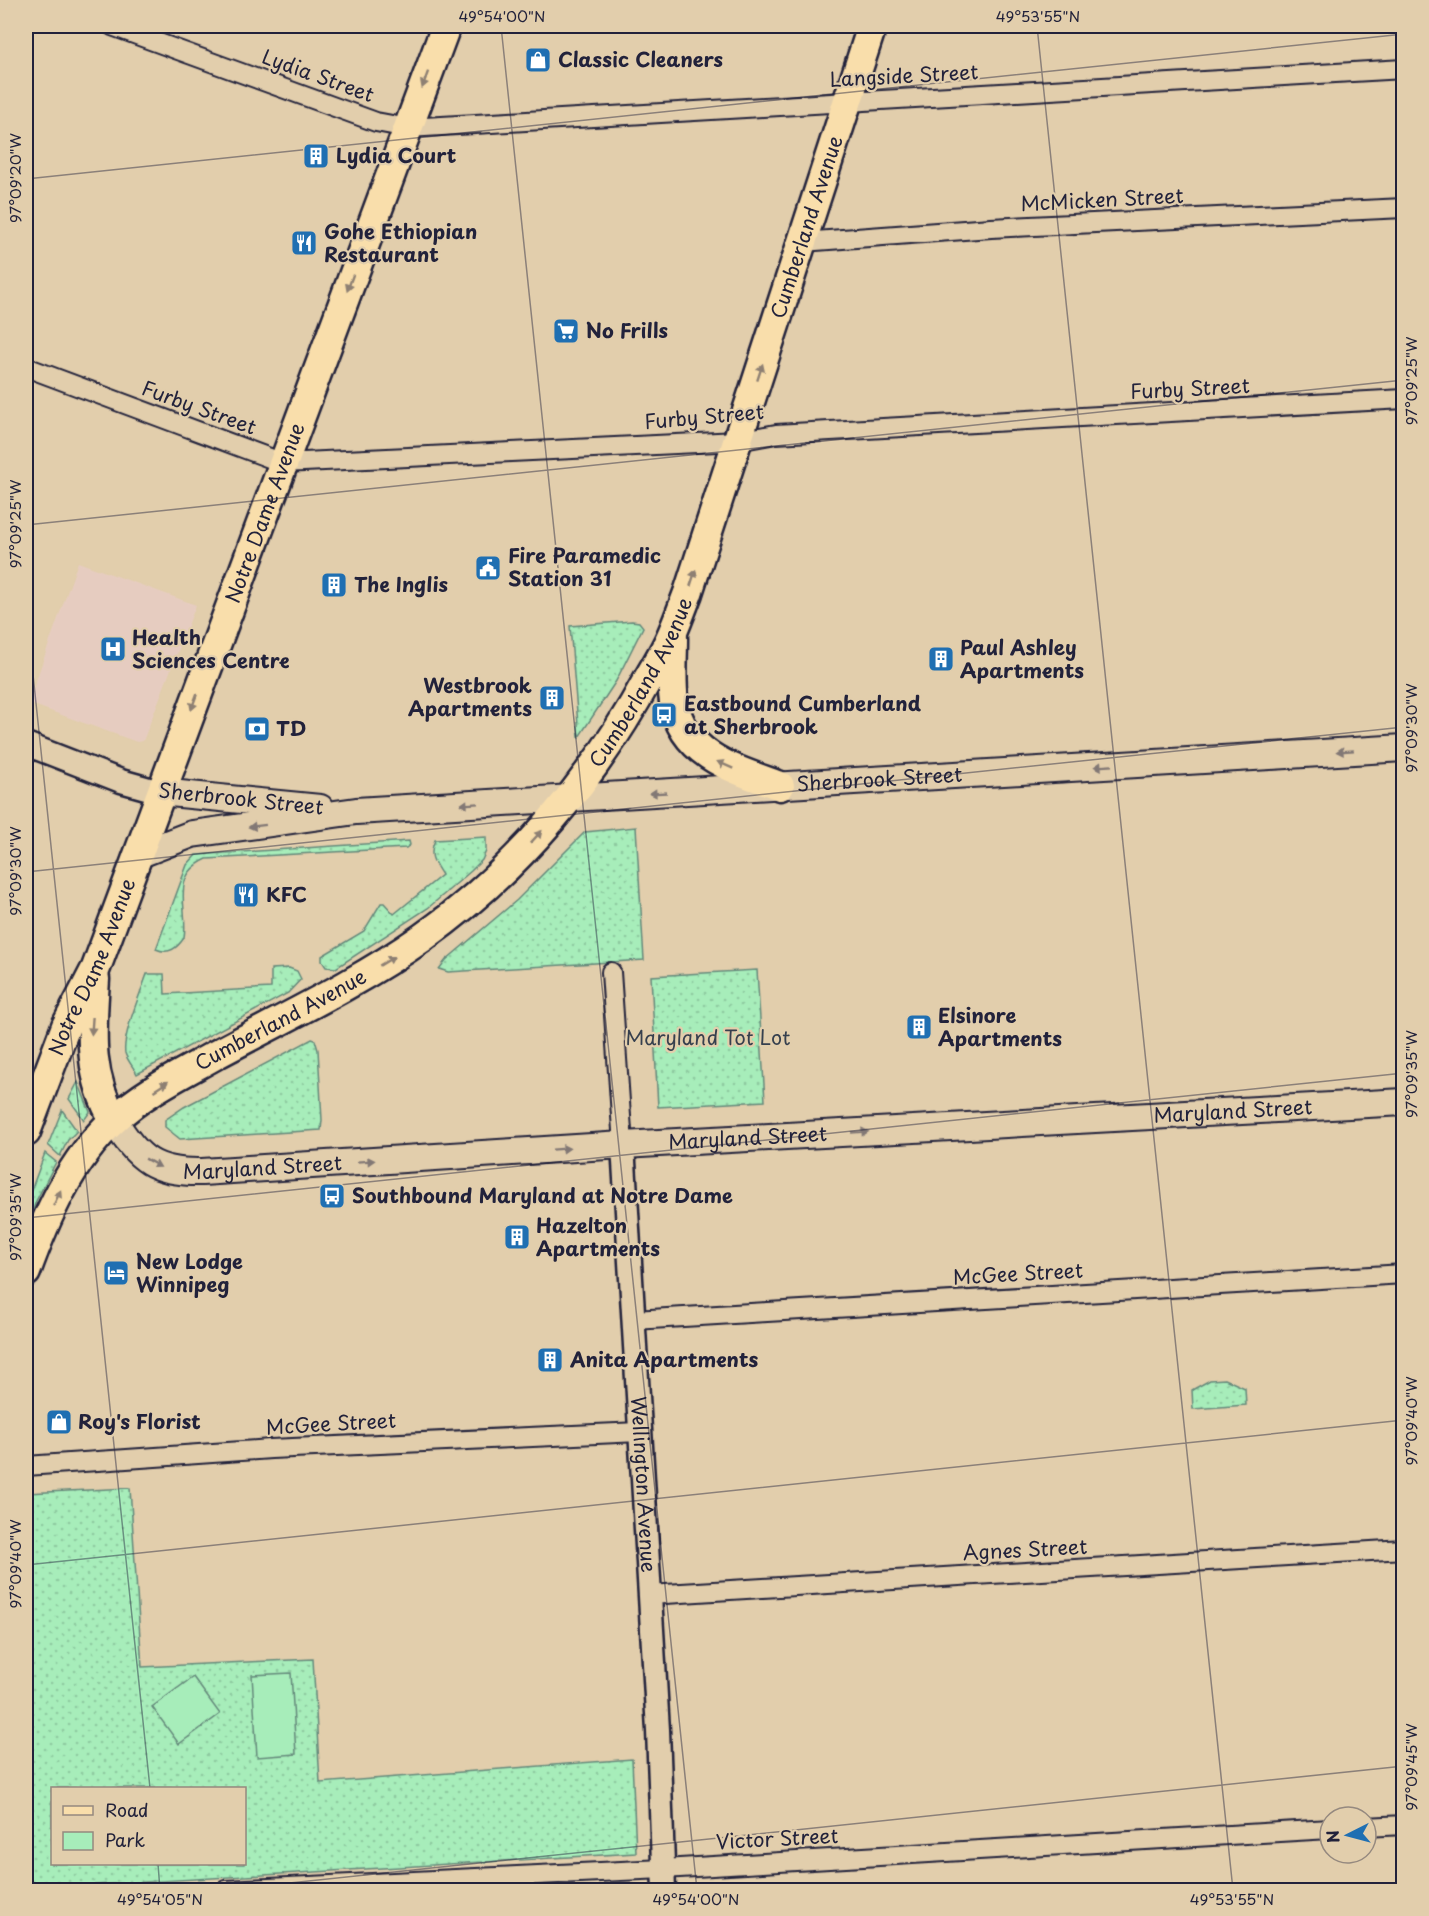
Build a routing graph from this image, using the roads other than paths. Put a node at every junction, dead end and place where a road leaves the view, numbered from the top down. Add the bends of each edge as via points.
1 (112, 26) edge
2 (446, 26) edge
3 (872, 26) edge
4 (1404, 69) edge
5 (848, 102) junction
6 (408, 128) junction
7 (1404, 208) edge
8 (802, 242) junction
9 (26, 367) edge
10 (1404, 399) edge
11 (738, 441) junction
12 (283, 463) junction
13 (673, 633) junction
14 (26, 744) edge
15 (1404, 748) edge
16 (780, 786) junction
17 (160, 792) junction
18 (569, 798) junction
19 (356, 811) junction
20 (138, 855) junction
21 (96, 968) junction
22 (611, 972) dead end
23 (1404, 1102) edge
24 (114, 1120) junction
25 (26, 1132) edge
26 (623, 1145) junction
27 (26, 1272) edge
28 (1404, 1274) edge
29 (634, 1320) junction
30 (639, 1432) junction
31 (26, 1466) edge
32 (1404, 1549) edge
33 (650, 1595) junction
34 (1404, 1825) edge
35 (1378, 1826) edge
36 (1318, 1830) edge
37 (664, 1880) edge
38 (226, 1890) edge

1 - 6 street, Lydia Street via 376,122
2 -> 6 main road, Notre Dame Avenue
3 - 5 main road, Cumberland Avenue
4 - 5 street, Langside Street
5 - 6 street, Langside Street
5 - 8 main road, Cumberland Avenue
6 -> 12 main road, Notre Dame Avenue
7 - 8 street, McMicken Street via 991,228
11 -> 8 main road, Cumberland Avenue
9 - 12 street, Furby Street
10 - 11 street, Furby Street via 776,434
11 - 12 street, Furby Street
13 -> 11 main road, Cumberland Avenue
12 -> 17 main road, Notre Dame Avenue
16 -> 13 main road via 720,764 696,746 683,729 673,690
13 - 18 main road, Cumberland Avenue via 629,714
14 - 17 street, Sherbrook Street
15 -> 16 main road, Sherbrook Street
16 -> 18 main road, Sherbrook Street
17 - 19 main road, Sherbrook Street
17 - 20 main road, Notre Dame Avenue
18 -> 19 main road, Sherbrook Street
24 -> 18 main road, Cumberland Avenue via 188,1070 362,976 421,939 494,879
19 -> 20 main road, Sherbrook Street via 192,834
20 - 21 main road, Notre Dame Avenue
21 -> 24 main road via 93,1059 100,1091
21 - 25 main road, Notre Dame Avenue via 66,1026
22 - 26 street, Wellington Avenue
26 -> 23 main road, Maryland Street
24 -> 26 main road, Maryland Street via 131,1146 148,1161 170,1171 189,1173
27 -> 24 main road via 62,1187
26 - 29 street, Wellington Avenue
28 - 29 street, McGee Street
29 - 30 street, Wellington Avenue
30 - 31 street, McGee Street via 271,1449
30 - 33 street, Wellington Avenue
32 - 33 street, Agnes Street
33 - 37 street, Wellington Avenue
34 - 35 street
36 - 37 street, Victor Street
37 - 38 street, Victor Street

